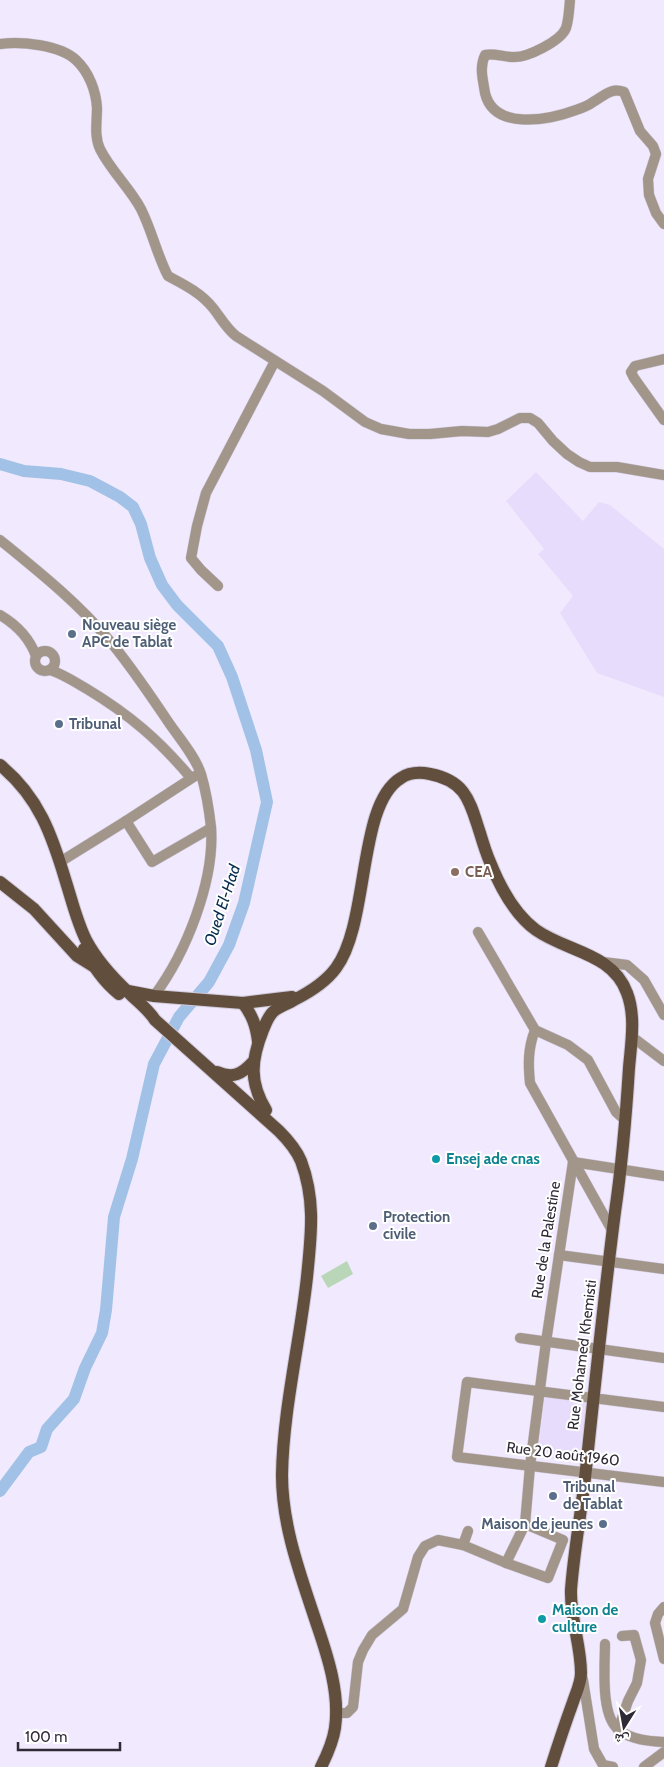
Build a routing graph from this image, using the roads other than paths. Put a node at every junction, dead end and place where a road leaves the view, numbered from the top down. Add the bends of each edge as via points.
1 (570, 0) edge
2 (0, 44) edge
3 (664, 224) edge
4 (664, 359) edge
5 (275, 361) junction
6 (664, 420) edge
7 (664, 475) edge
8 (0, 540) edge
9 (218, 586) dead end
10 (0, 615) edge
11 (40, 654) junction
12 (52, 667) junction
13 (0, 765) edge
14 (0, 769) edge
15 (200, 772) junction
16 (191, 778) junction
17 (126, 821) junction
18 (211, 828) junction
19 (60, 862) junction
20 (0, 882) edge
21 (478, 932) dead end
22 (603, 962) junction
23 (93, 966) junction
24 (107, 969) junction
25 (126, 991) junction
26 (311, 991) junction
27 (154, 996) junction
28 (170, 998) junction
29 (243, 1003) junction
30 (152, 1015) junction
31 (664, 1015) edge
32 (535, 1030) junction
33 (631, 1036) junction
34 (258, 1043) junction
35 (196, 1056) junction
36 (664, 1061) edge
37 (254, 1062) junction
38 (212, 1070) junction
39 (230, 1076) junction
40 (266, 1110) junction
41 (626, 1121) junction
42 (279, 1131) junction
43 (573, 1162) junction
44 (621, 1170) junction
45 (664, 1176) edge
46 (613, 1232) junction
47 (559, 1255) junction
48 (610, 1261) junction
49 (664, 1269) edge
50 (520, 1338) dead end
51 (546, 1342) junction
52 (599, 1350) junction
53 (664, 1358) edge
54 (541, 1392) junction
55 (593, 1398) junction
56 (664, 1407) edge
57 (530, 1466) junction
58 (586, 1472) junction
59 (664, 1482) edge
60 (525, 1524) junction
61 (468, 1531) dead end
62 (563, 1540) junction
63 (463, 1545) junction
64 (576, 1545) junction
65 (506, 1563) junction
66 (664, 1607) edge
67 (622, 1636) dead end
68 (605, 1644) dead end
69 (664, 1659) edge
70 (581, 1676) junction
71 (335, 1713) junction
72 (618, 1730) junction
73 (664, 1742) edge
74 (664, 1752) edge
75 (607, 1766) edge
76 (321, 1767) edge
77 (550, 1767) edge
78 (644, 1767) edge

1 - 3 street via 566,28 561,37 522,57 485,55 482,75 487,100 506,117 521,120 552,117 591,104 609,91 617,89 624,92 640,131 656,154 648,179 649,195
2 - 5 street via 31,44 76,59 87,72 94,89 96,137 100,150 141,208 168,276 193,289 236,336
4 - 6 street via 635,366 631,372
5 - 7 street via 365,422 381,429 410,434 462,430 488,432 520,418 530,418 567,454 590,467 617,467
5 - 9 street via 206,493 199,518 191,558
8 - 15 street via 53,584 109,640 142,683
10 - 11 street via 19,628
11 - 12 street via 53,655
11 - 12 street via 34,662 37,668 43,671
12 - 16 street via 141,726
13 - 19 main road via 34,802
14 - 23 main road via 17,786 38,818 54,858 74,926
15 - 16 street
15 - 18 street
16 - 17 street
17 - 18 street via 152,862
17 - 19 street
18 - 27 street via 200,904 178,958
19 - 24 main road via 86,940
20 - 23 main road via 39,914 77,956
21 - 32 street
22 - 26 main road via 554,941 519,915 491,866 467,797 454,782 418,772 397,780 381,800 367,855 353,935 336,968
22 - 31 street via 627,965 644,980
22 - 33 main road, Rue Mohamed Khemisti via 616,972 626,988 632,1006
23 - 24 main road
23 - 30 main road via 107,984 136,1010
24 - 25 main road
25 - 27 main road
25 - 30 main road
26 - 29 main road via 277,1000
26 - 34 main road via 272,1013
27 - 28 main road
28 - 29 main road
28 - 30 main road via 154,1002
29 - 34 main road via 256,1025
30 - 35 main road
32 - 41 street via 568,1045 588,1060 616,1112
32 - 43 street, Rue de la Palestine via 528,1055 530,1083
33 - 36 street
33 - 41 main road, Rue Mohamed Khemisti
34 - 37 main road
35 - 38 main road
35 - 39 main road
37 - 39 main road via 243,1073
37 - 40 main road via 255,1087
38 - 39 main road
38 - 42 main road
39 - 40 main road
40 - 42 main road
41 - 44 main road, Rue Mohamed Khemisti
42 - 71 main road via 294,1147 301,1162 309,1192 312,1228 287,1419 282,1475 284,1509 289,1537 330,1663
43 - 44 street
43 - 46 street
43 - 47 street, Rue de la Palestine
44 - 45 street
44 - 46 main road, Rue Mohamed Khemisti
46 - 48 main road, Rue Mohamed Khemisti
47 - 48 street
47 - 51 street, Rue de la Palestine
48 - 49 street
48 - 52 main road, Rue Mohamed Khemisti
50 - 51 street
51 - 52 street
51 - 54 street, Rue de la Palestine
52 - 53 street
52 - 55 main road, Rue Mohamed Khemisti
54 - 55 street
54 - 57 street, Rue de la Palestine
54 - 57 street, Rue 20 août 1960 via 467,1382 457,1457
55 - 56 street
55 - 58 main road, Rue Mohamed Khemisti
57 - 58 street, Rue 20 août 1960
57 - 60 street, Rue de la Palestine
58 - 59 street, Rue 20 août 1960
58 - 64 main road, Rue Mohamed Khemisti
60 - 62 street
60 - 65 street
61 - 63 street
62 - 64 street
62 - 65 street via 548,1578
63 - 65 street
63 - 71 street via 438,1540 426,1546 418,1557 403,1609 372,1635 363,1650 358,1662 353,1707 347,1713
64 - 70 main road, Rue Mohamed Khemisti via 571,1595
66 - 69 street via 655,1623
67 - 72 street via 634,1635 641,1660 637,1683
68 - 72 street via 606,1698 613,1724
70 - 75 street via 594,1749
70 - 77 main road
71 - 76 main road via 335,1728
72 - 73 street via 637,1739
74 - 78 street

